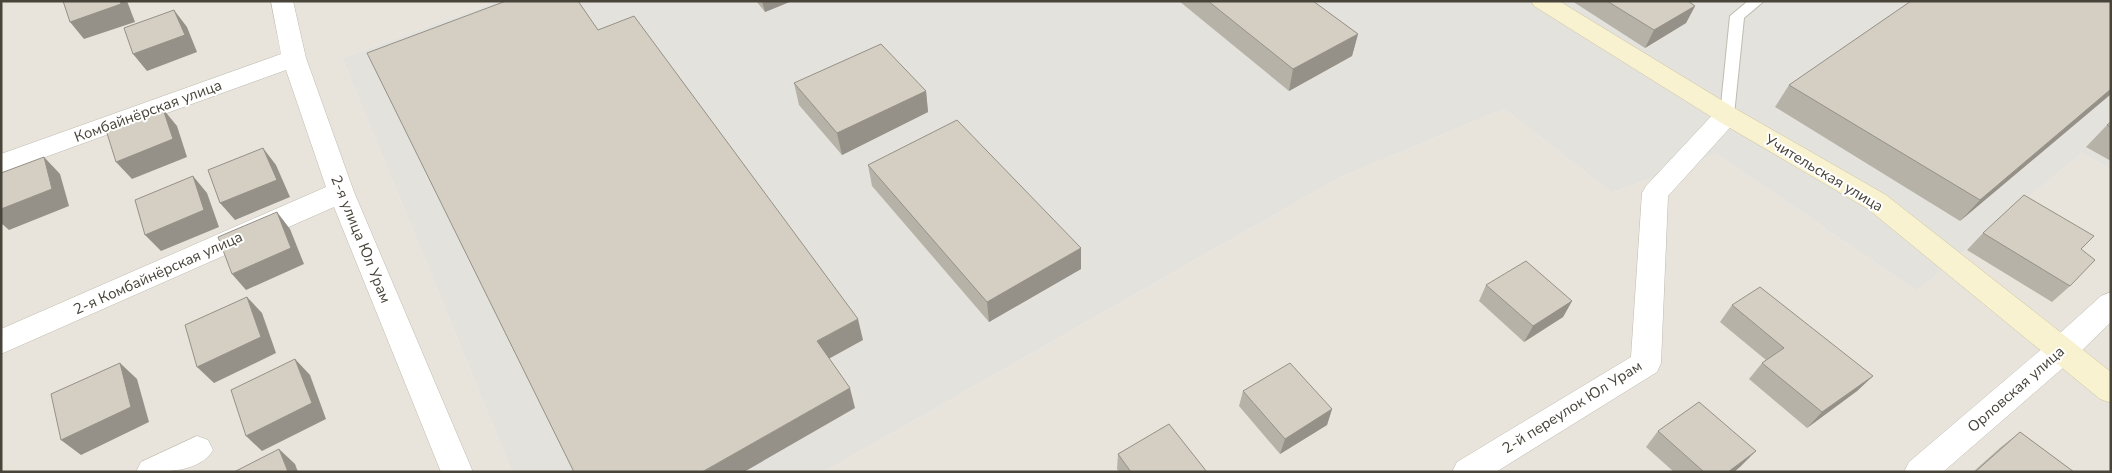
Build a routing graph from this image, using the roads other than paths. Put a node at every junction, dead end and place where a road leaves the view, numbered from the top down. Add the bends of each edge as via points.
1 (282, 1) edge
2 (1542, 1) edge
3 (1757, 1) edge
4 (294, 58) junction
5 (1727, 115) junction
6 (1, 164) edge
7 (341, 192) junction
8 (2111, 304) edge
9 (1, 342) edge
10 (2061, 351) junction
11 (2111, 390) edge
12 (197, 450) dead end
13 (152, 472) edge
14 (457, 472) edge
15 (1468, 472) edge
16 (1920, 472) edge

1 - 4 street, 2-я улица Юл Урам
2 - 5 street, Учительская улица
3 - 5 lane via 1736,16
4 - 6 street, Комбайнёрская улица
4 - 7 street, 2-я улица Юл Урам
5 - 10 street, Учительская улица via 1877,202
5 - 15 street, 2-й переулок Юл Урам via 1655,193 1646,363
7 - 9 street, 2-я Комбайнёрская улица
7 - 14 street, 2-я улица Юл Урам
8 - 10 street, Орловская улица
10 - 11 street, Учительская улица
10 - 16 street, Орловская улица
12 - 13 street

